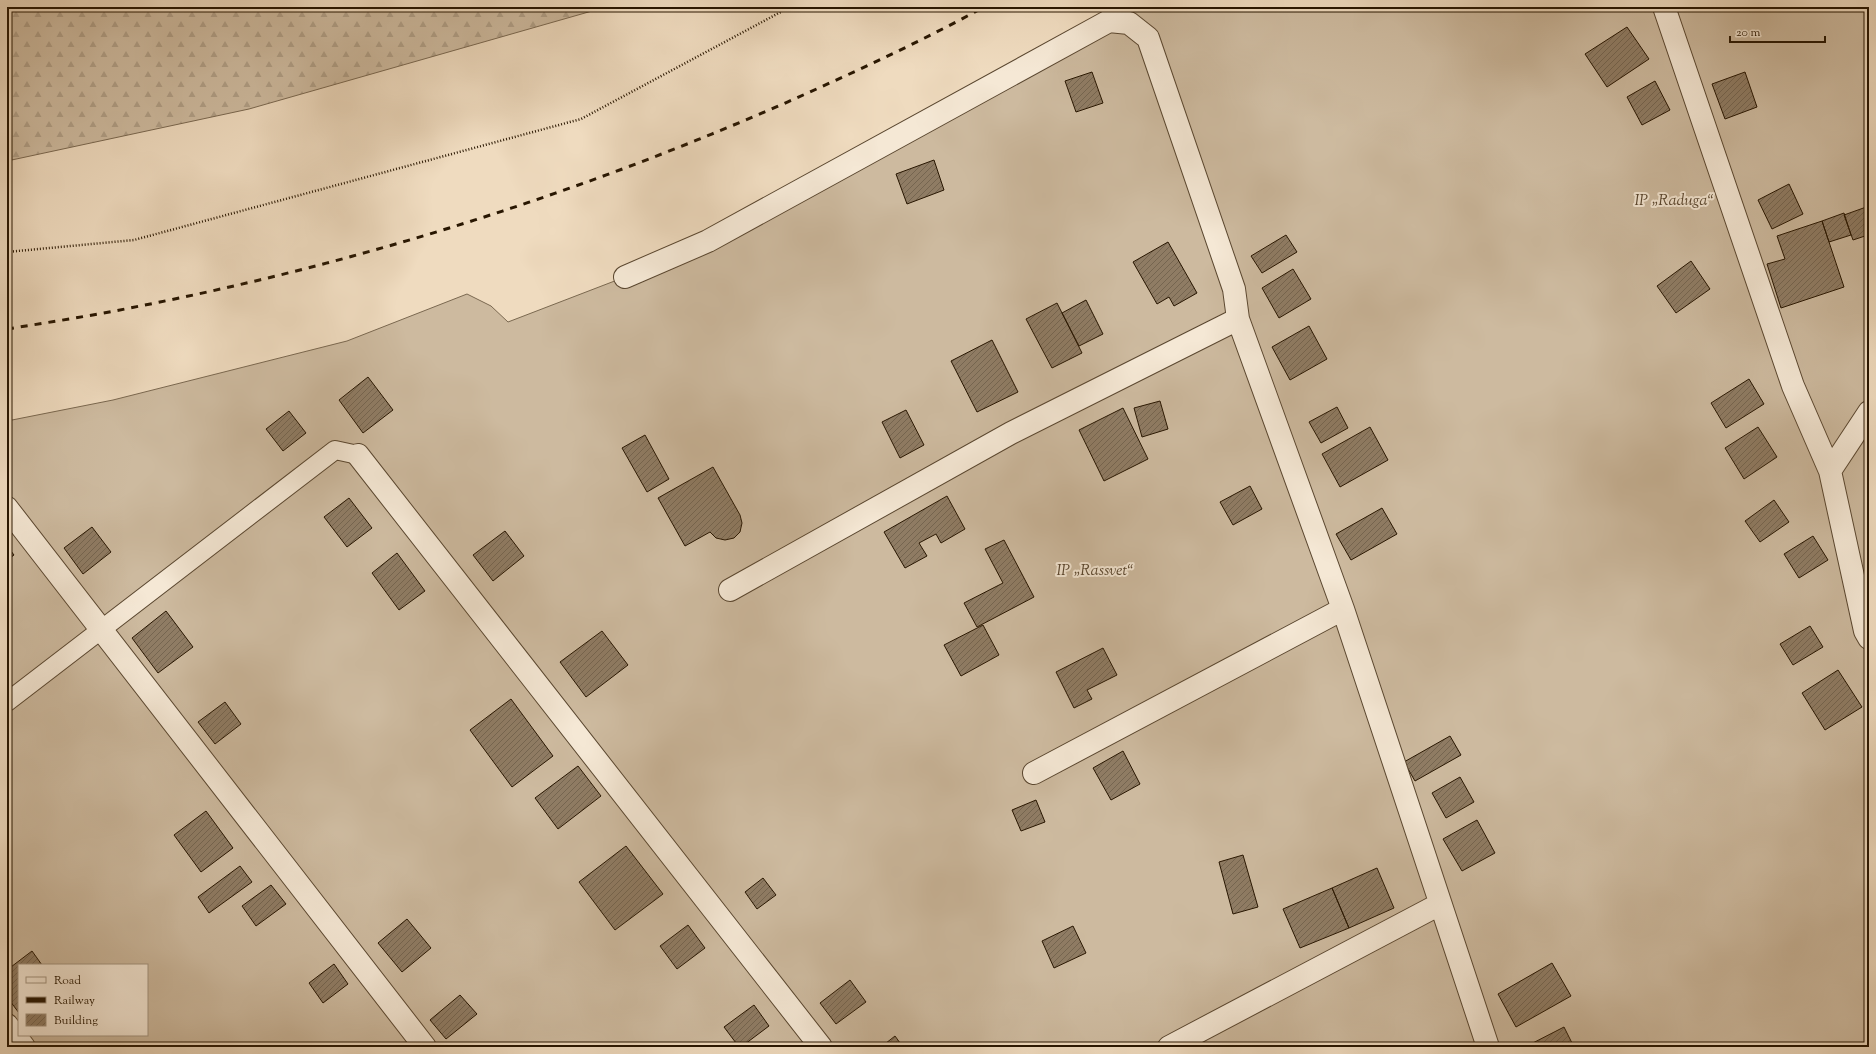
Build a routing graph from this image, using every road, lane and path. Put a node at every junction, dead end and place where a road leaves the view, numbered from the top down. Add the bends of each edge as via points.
1 (790, 7) edge
2 (1664, 7) edge
3 (7, 252) edge
4 (625, 277) dead end
5 (1238, 319) junction
6 (1869, 412) edge
7 (358, 455) joint
8 (1830, 471) junction
9 (7, 508) edge
10 (730, 590) dead end
11 (1343, 609) junction
12 (100, 630) junction
13 (1869, 638) edge
14 (7, 702) edge
15 (1034, 773) dead end
16 (1440, 904) junction
17 (7, 1025) edge
18 (24, 1047) edge
19 (425, 1047) edge
20 (821, 1047) edge
21 (1169, 1047) edge
22 (1488, 1047) edge

1 - 3 path via 581,119 134,240
2 - 8 street via 1793,386
4 - 5 street via 708,241 1109,21 1129,23 1148,38 1234,289
5 - 10 street via 1011,433
5 - 11 street
6 - 8 street
7 - 12 lane via 335,450
7 - 20 street
8 - 13 street via 1865,631
9 - 12 street
11 - 15 street
11 - 16 street
12 - 14 lane
12 - 19 street
16 - 21 street
16 - 22 street
17 - 18 street

